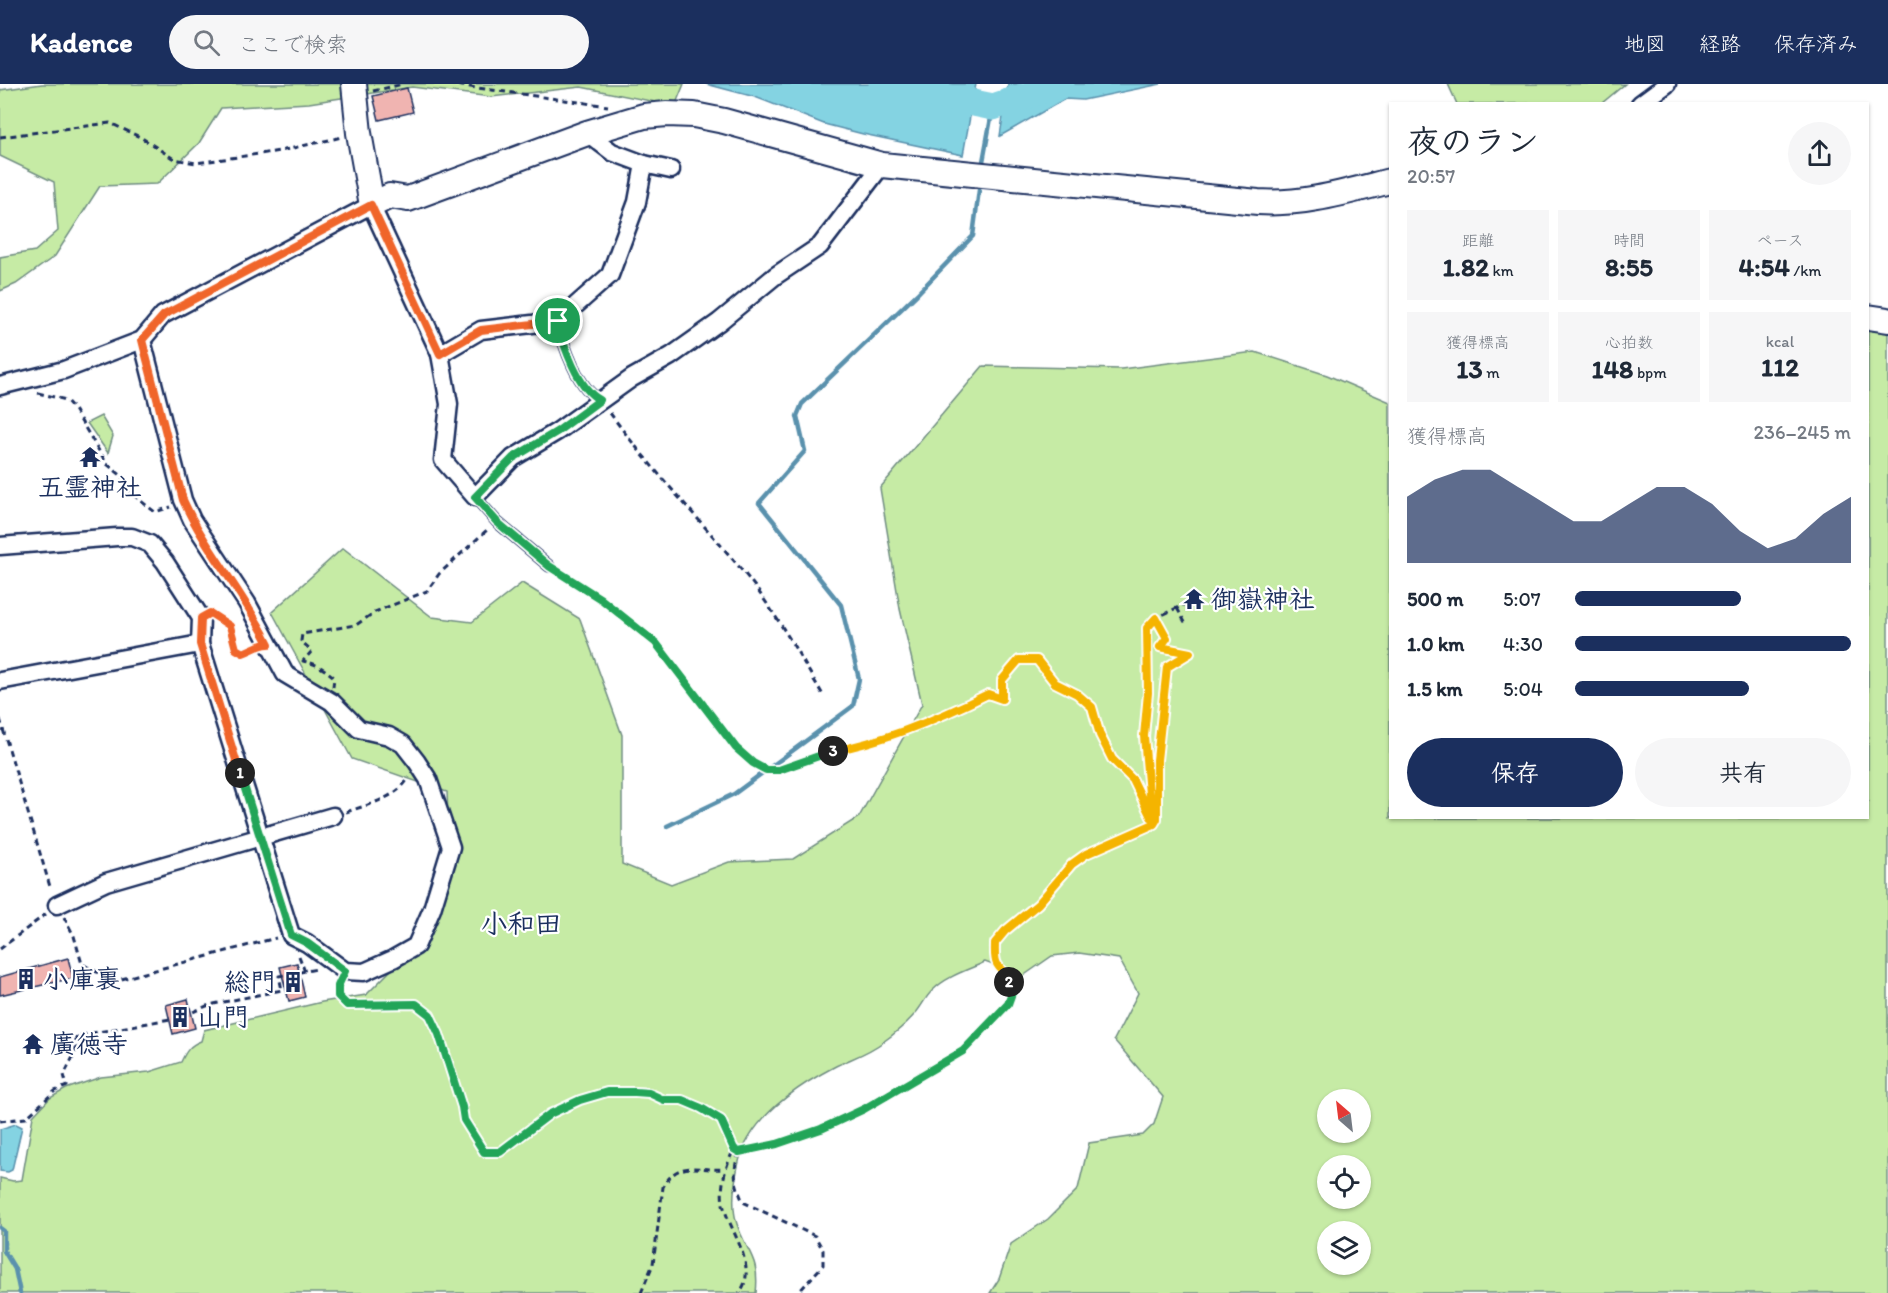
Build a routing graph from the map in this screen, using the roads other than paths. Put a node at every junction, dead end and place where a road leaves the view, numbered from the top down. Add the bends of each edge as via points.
1 (1667, 84) edge
2 (355, 90) edge
3 (1643, 102) edge
4 (587, 133) junction
5 (644, 164) junction
6 (882, 165) junction
7 (671, 170) dead end
8 (1389, 181) edge
9 (1869, 317) edge
10 (1888, 320) edge
11 (558, 321) junction
12 (142, 340) junction
13 (440, 354) junction
14 (6, 385) edge
15 (0, 399) edge
16 (600, 400) junction
17 (475, 497) junction
18 (0, 546) edge
19 (549, 566) road end
20 (200, 644) junction
21 (0, 681) edge
22 (333, 816) road end
23 (260, 836) junction
24 (57, 905) road end

1 - 3 street
2 - 4 street via 372,205 390,196 408,199
4 - 5 street via 612,152
4 - 6 street via 644,116 694,115
5 - 7 street
5 - 11 street via 637,202 610,275
6 - 8 street via 1269,203 1315,200
6 - 16 street via 820,246 671,356
9 - 10 street
11 - 13 street via 481,330
11 - 16 lane via 563,346 590,395
12 - 13 street via 164,315 371,205
12 - 14 street via 64,370
12 - 23 street via 183,500 285,674 318,692 359,729 389,736 403,744 428,779 451,847 416,946 364,972 342,968 285,936
13 - 17 street via 449,404 442,460
14 - 15 street
16 - 17 street via 513,458
17 - 19 lane via 497,522
18 - 20 street via 132,537 150,544 201,618
20 - 21 street
20 - 23 street
22 - 23 street
23 - 24 street via 106,882

